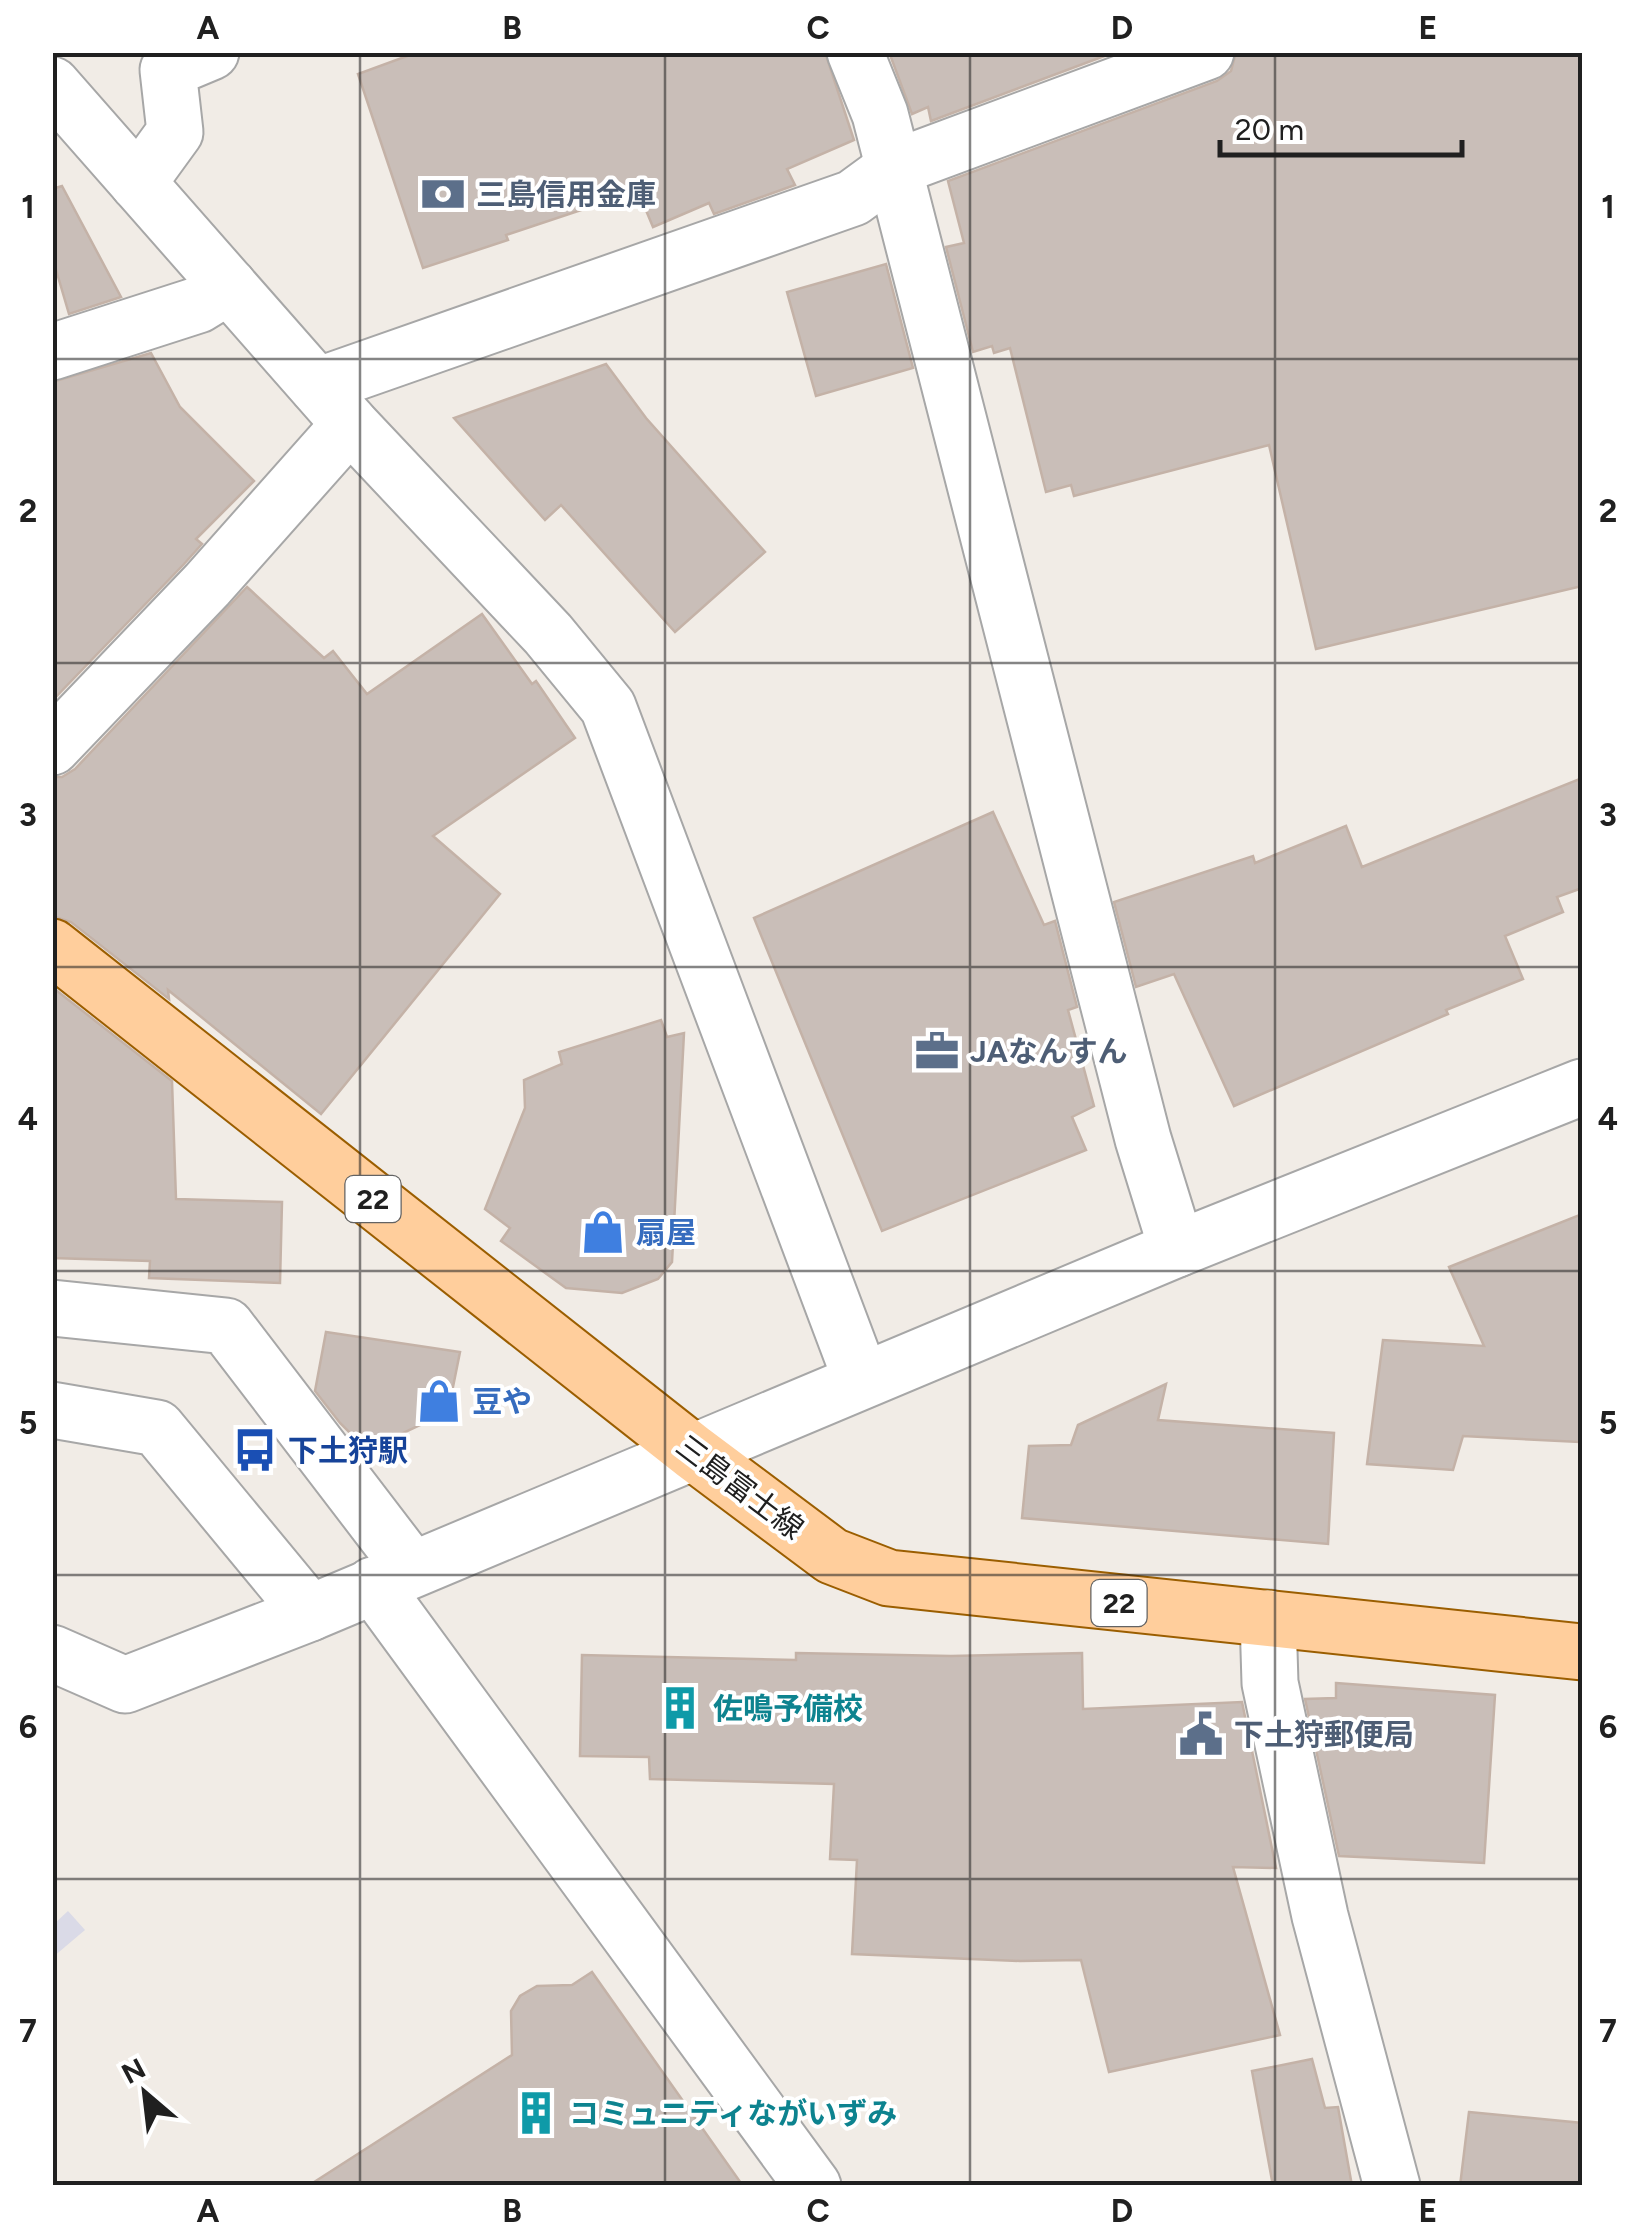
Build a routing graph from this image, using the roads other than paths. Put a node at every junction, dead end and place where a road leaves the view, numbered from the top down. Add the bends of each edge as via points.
1 (211, 52) edge
2 (855, 52) edge
3 (1206, 52) edge
4 (52, 86) edge
5 (894, 168) junction
6 (138, 183) junction
7 (229, 286) junction
8 (52, 352) edge
9 (334, 405) junction
10 (52, 747) edge
11 (52, 947) edge
12 (1582, 1087) edge
13 (1177, 1249) junction
14 (52, 1308) edge
15 (862, 1379) junction
16 (52, 1410) edge
17 (693, 1452) junction
18 (392, 1577) junction
19 (310, 1612) junction
20 (1268, 1618) junction
21 (1582, 1652) edge
22 (52, 1653) edge
23 (813, 2186) edge
24 (1392, 2186) edge

1 - 6 street via 168,70 174,132
2 - 5 street
3 - 5 street
4 - 6 street
5 - 9 street via 853,198
5 - 13 street via 1138,1120
6 - 7 street
7 - 8 street via 198,305
7 - 9 street
9 - 10 street via 207,586
9 - 15 street via 608,707
11 - 17 main road, 三島富士線 / 22
12 - 13 street
13 - 15 street
14 - 18 street via 226,1326
15 - 17 street
16 - 19 street via 157,1428
17 - 18 street
17 - 20 main road, 三島富士線 / 22 via 832,1556 889,1578
18 - 19 street
18 - 23 street
19 - 22 street via 125,1685
20 - 21 main road, 三島富士線 / 22
20 - 24 street via 1270,1683 1312,1877

